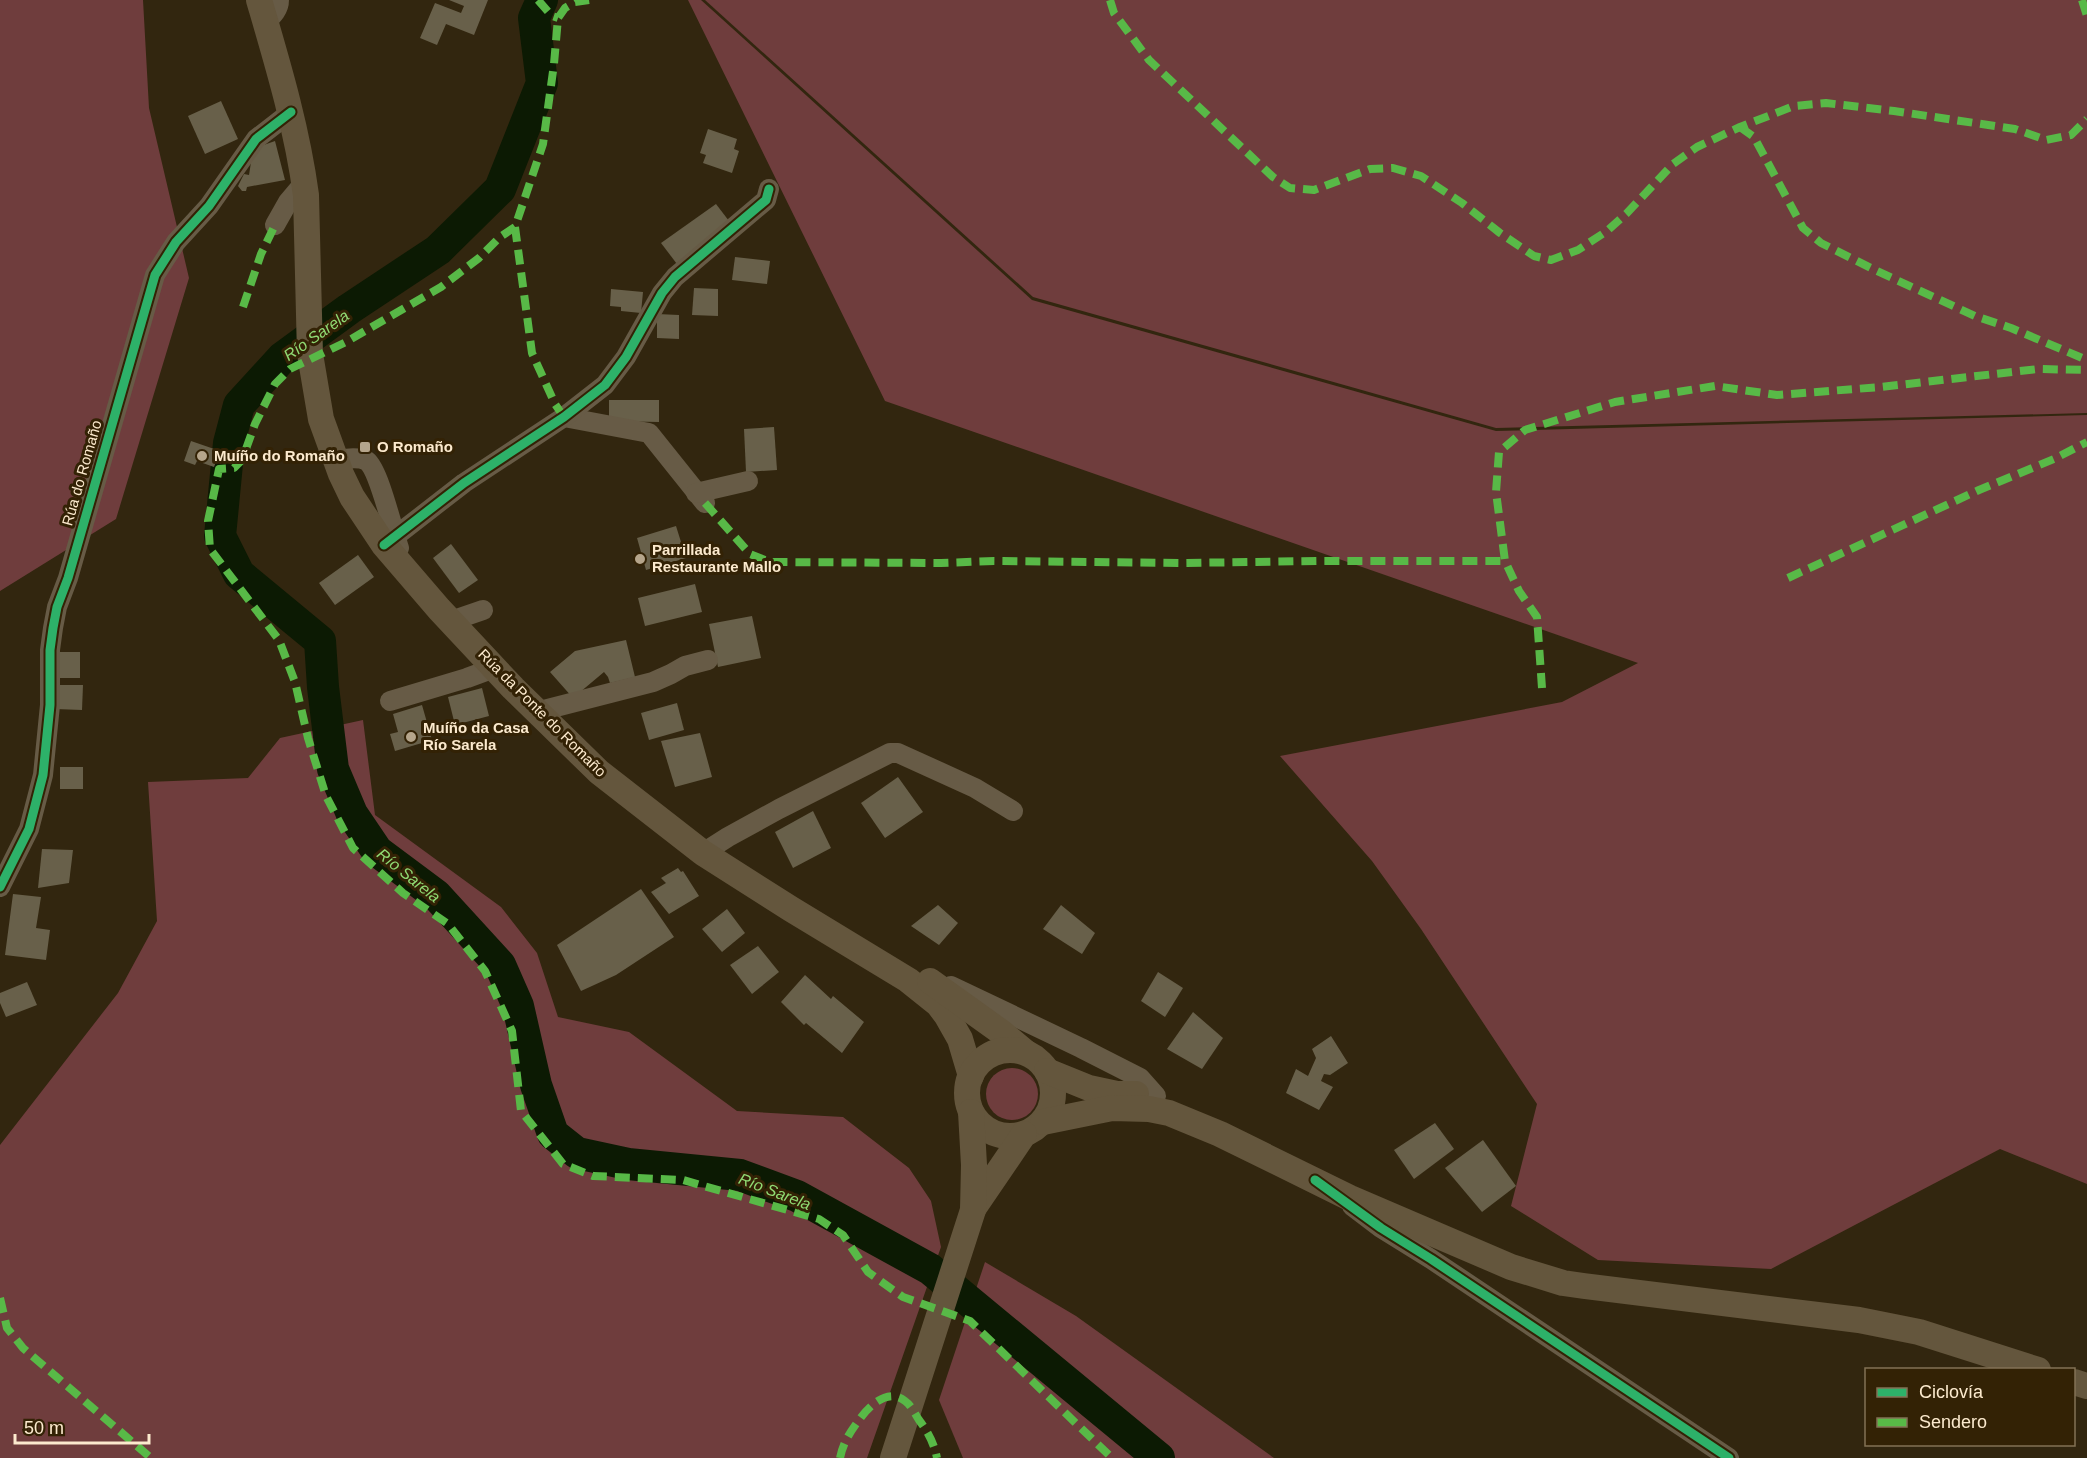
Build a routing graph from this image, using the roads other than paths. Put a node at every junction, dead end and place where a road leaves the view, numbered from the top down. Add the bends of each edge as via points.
1 (279, 0) edge
2 (262, 11) edge
3 (291, 112) junction
4 (304, 183) junction
5 (769, 189) dead end
6 (275, 225) dead end
7 (564, 417) junction
8 (748, 481) dead end
9 (389, 540) junction
10 (483, 610) dead end
11 (451, 621) junction
12 (708, 660) dead end
13 (494, 668) junction
14 (390, 701) dead end
15 (536, 712) junction
16 (1013, 811) dead end
17 (704, 853) junction
18 (0, 887) edge
19 (838, 936) junction
20 (914, 972) junction
21 (964, 992) junction
22 (984, 1020) junction
23 (1025, 1052) junction
24 (1047, 1071) junction
25 (971, 1076) junction
26 (1156, 1096) junction
27 (971, 1112) junction
28 (1034, 1128) junction
29 (1291, 1154) junction
30 (973, 1210) junction
31 (1398, 1228) junction
32 (1601, 1287) junction
33 (2032, 1368) edge
34 (893, 1458) edge
35 (1729, 1458) edge

1 - 2 street via 274,15
2 - 3 main road
3 - 4 main road
3 - 18 street, Rúa do Romaño via 256,139 155,275 57,607 50,650 50,705 43,775 29,829
4 - 6 street
4 - 9 main road, Rúa da Ponte do Romaño via 309,354 321,419 334,460 352,497
5 - 7 street via 766,200 675,277 616,371
7 - 8 street via 649,433 701,498
7 - 9 street via 464,483
9 - 11 main road, Rúa da Ponte do Romaño via 411,577
10 - 11 street
11 - 13 main road, Rúa da Ponte do Romaño
12 - 15 street via 653,682
13 - 14 street
13 - 15 main road, Rúa da Ponte do Romaño
15 - 17 main road, Rúa da Ponte do Romaño via 599,772
16 - 17 street via 975,788 898,753 890,753 768,815
17 - 19 main road, Rúa da Ponte do Romaño
19 - 20 main road
19 - 25 main road via 938,1004 960,1039
20 - 21 street
20 - 22 main road
21 - 22 street
21 - 26 street via 1140,1078
22 - 23 main road
23 - 24 main road
23 - 25 main road via 996,1052 983,1060
24 - 26 main road via 1104,1092
24 - 28 main road via 1054,1093 1052,1105
25 - 27 main road via 967,1099
26 - 29 main road via 1197,1109
27 - 28 main road via 979,1123 1003,1136
27 - 30 main road
28 - 30 main road
28 - 31 main road via 1112,1108 1149,1109 1191,1121 1315,1180
29 - 31 street via 1384,1206
29 - 32 main road via 1502,1249
30 - 34 main road
31 - 32 main road via 1563,1283
31 - 35 street
32 - 33 main road via 1859,1320 1920,1332

